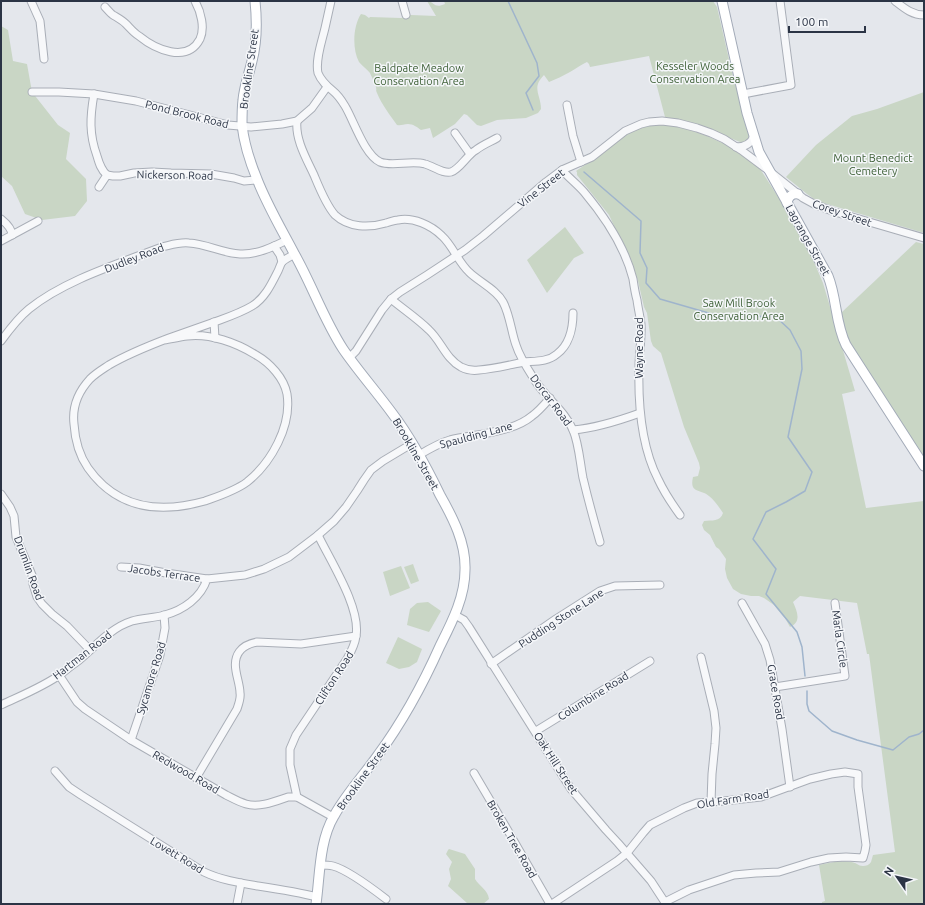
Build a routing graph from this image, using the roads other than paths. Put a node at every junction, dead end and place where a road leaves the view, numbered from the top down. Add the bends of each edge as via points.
1 (31, 1) edge
2 (195, 1) edge
3 (255, 1) edge
4 (331, 1) edge
5 (402, 1) edge
6 (722, 1) edge
7 (780, 1) edge
8 (895, 1) edge
9 (105, 6) dead end
10 (406, 15) dead end
11 (924, 15) edge
12 (44, 59) dead end
13 (327, 87) junction
14 (32, 92) dead end
15 (94, 94) junction
16 (743, 94) junction
17 (567, 105) dead end
18 (297, 120) junction
19 (242, 126) junction
20 (455, 133) dead end
21 (754, 136) junction
22 (497, 138) dead end
23 (736, 147) junction
24 (470, 154) junction
25 (581, 162) junction
26 (562, 170) junction
27 (768, 170) junction
28 (107, 175) junction
29 (257, 180) junction
30 (99, 188) dead end
31 (798, 194) junction
32 (787, 203) junction
33 (1, 219) edge
34 (38, 221) dead end
35 (12, 235) junction
36 (924, 238) edge
37 (287, 240) junction
38 (1, 241) edge
39 (274, 246) junction
40 (295, 254) junction
41 (457, 256) junction
42 (282, 262) junction
43 (391, 299) junction
44 (573, 313) dead end
45 (214, 322) junction
46 (214, 338) junction
47 (164, 340) junction
48 (1, 341) edge
49 (349, 358) junction
50 (524, 362) junction
51 (550, 398) junction
52 (640, 413) junction
53 (573, 430) junction
54 (413, 444) junction
55 (419, 454) junction
56 (924, 466) edge
57 (1, 494) edge
58 (680, 515) dead end
59 (318, 535) junction
60 (600, 542) dead end
61 (121, 567) dead end
62 (207, 579) junction
63 (660, 585) dead end
64 (742, 603) dead end
65 (835, 603) dead end
66 (164, 615) junction
67 (455, 615) junction
68 (356, 636) junction
69 (90, 650) junction
70 (701, 658) dead end
71 (650, 661) dead end
72 (491, 664) junction
73 (58, 675) junction
74 (775, 687) junction
75 (1, 706) edge
76 (536, 732) junction
77 (131, 740) junction
78 (55, 771) dead end
79 (474, 773) dead end
80 (196, 778) junction
81 (790, 786) junction
82 (297, 797) junction
83 (711, 802) junction
84 (333, 817) junction
85 (627, 853) junction
86 (320, 865) junction
87 (241, 883) junction
88 (386, 899) dead end
89 (317, 901) edge
90 (666, 903) edge
91 (237, 904) edge
92 (551, 904) edge

1 - 12 street via 40,21
2 - 9 street via 200,13 202,32 194,48 176,53 159,49 137,35
3 - 19 main road, Brookline Street via 256,37 243,98
4 - 13 street via 317,66 318,73
5 - 10 street
6 - 16 main road, Lagrange Street
7 - 16 street via 792,85
8 - 11 street via 908,11
13 - 18 street, Pond Brook Road via 312,108
13 - 24 street via 345,106 368,152 379,161 386,164 415,162 450,172
14 - 15 street, Pond Brook Road
15 - 19 street, Pond Brook Road via 136,101
15 - 28 street via 91,123 94,149
16 - 21 main road, Lagrange Street
17 - 25 street
18 - 19 street, Pond Brook Road via 266,126
18 - 41 street, Dorcar Road via 298,135 303,149 334,213 348,223 364,226 412,220 428,226 442,236
19 - 29 main road, Brookline Street via 247,152
20 - 24 street
21 - 23 street via 747,145
21 - 27 main road, Lagrange Street
22 - 24 street
23 - 25 street, Vine Street via 697,128 649,122 625,131 592,157
23 - 27 street, Vine Street
25 - 26 street, Vine Street
26 - 41 street, Vine Street
26 - 52 street, Wayne Road via 583,191 605,221 627,260 641,323
27 - 31 street, Corey Street
27 - 32 main road, Lagrange Street
28 - 29 street, Nickerson Road via 211,174 244,181
28 - 30 street
29 - 37 main road, Brookline Street
31 - 32 main road via 790,196
31 - 36 street, Corey Street via 810,203 828,210
32 - 56 main road, Lagrange Street via 828,276 846,345
33 - 35 street
34 - 35 street
35 - 38 street
37 - 39 street, Dudley Road
37 - 40 main road, Brookline Street
39 - 42 street
39 - 48 street, Dudley Road via 249,254 240,254 199,244 172,244 51,293 28,309
40 - 42 street
40 - 49 main road, Brookline Street
41 - 43 street, Vine Street
41 - 50 street, Dorcar Road via 469,273 503,302 516,346
42 - 45 street via 269,288 257,303
43 - 49 street, Vine Street
43 - 50 street via 429,330 454,362 467,370
44 - 50 street via 566,344 555,356 542,361
45 - 46 street
45 - 47 street
46 - 47 street via 187,336
46 - 47 street via 246,349 269,364 277,374 286,393 287,416 282,435 259,470 233,491 195,504 156,508 125,501 114,495 98,480 82,460 73,419 74,405 82,390 98,372 138,350
49 - 54 main road, Brookline Street
50 - 51 street, Dorcar Road via 537,384
51 - 53 street, Dorcar Road
51 - 55 street, Spaulding Lane via 531,417 511,427 450,440
52 - 53 street via 605,425
52 - 58 street, Wayne Road via 648,453 657,478
53 - 60 street, Dorcar Road
54 - 55 main road, Brookline Street
54 - 59 street via 371,470 346,507
55 - 67 main road, Brookline Street via 454,520 464,550 466,570
57 - 69 street, Drumlin Road via 14,516 16,537 32,575 37,597
59 - 62 street via 288,558 264,569 245,575
59 - 68 street, Clifton Road via 354,610 357,622
61 - 62 street, Jacobs Terrace
62 - 66 street, Hartman Road via 205,586 186,606
63 - 72 street, Pudding Stone Lane via 615,586 600,591
64 - 74 street, Grace Road via 765,644
65 - 74 street, Marla Circle via 845,676
66 - 69 street, Hartman Road via 132,621 116,628
66 - 77 street, Sycamore Road via 165,628 160,655
67 - 72 street, Oak Hill Street via 464,620
67 - 84 main road, Brookline Street via 403,719
68 - 80 street via 301,644 257,642 244,647 235,661 240,692 238,709
68 - 82 street, Clifton Road via 347,660 296,735 290,749 290,765
69 - 73 street, Hartman Road
70 - 83 street via 716,728
71 - 76 street, Columbine Road
72 - 76 street, Oak Hill Street
73 - 75 street, Hartman Road
73 - 77 street, Redwood Road via 77,702
74 - 81 street, Grace Road
76 - 85 street, Oak Hill Street via 571,789
77 - 80 street, Redwood Road
78 - 87 street, Lovett Road via 81,795 204,872
79 - 92 street, Broken Tree Road
80 - 82 street, Redwood Road via 248,805
81 - 83 street, Old Farm Road via 761,797
81 - 90 street, Old Farm Road via 817,777 845,772 858,774 866,845 863,858 829,858 779,872 734,876 689,890
82 - 84 street
83 - 85 street, Old Farm Road via 697,803 650,825
84 - 86 main road, Brookline Street
85 - 90 street, Oak Hill Street
85 - 92 street, Old Farm Road
86 - 88 street via 333,866 350,874
86 - 89 main road, Brookline Street
87 - 89 street, Lovett Road via 301,893
87 - 91 street

